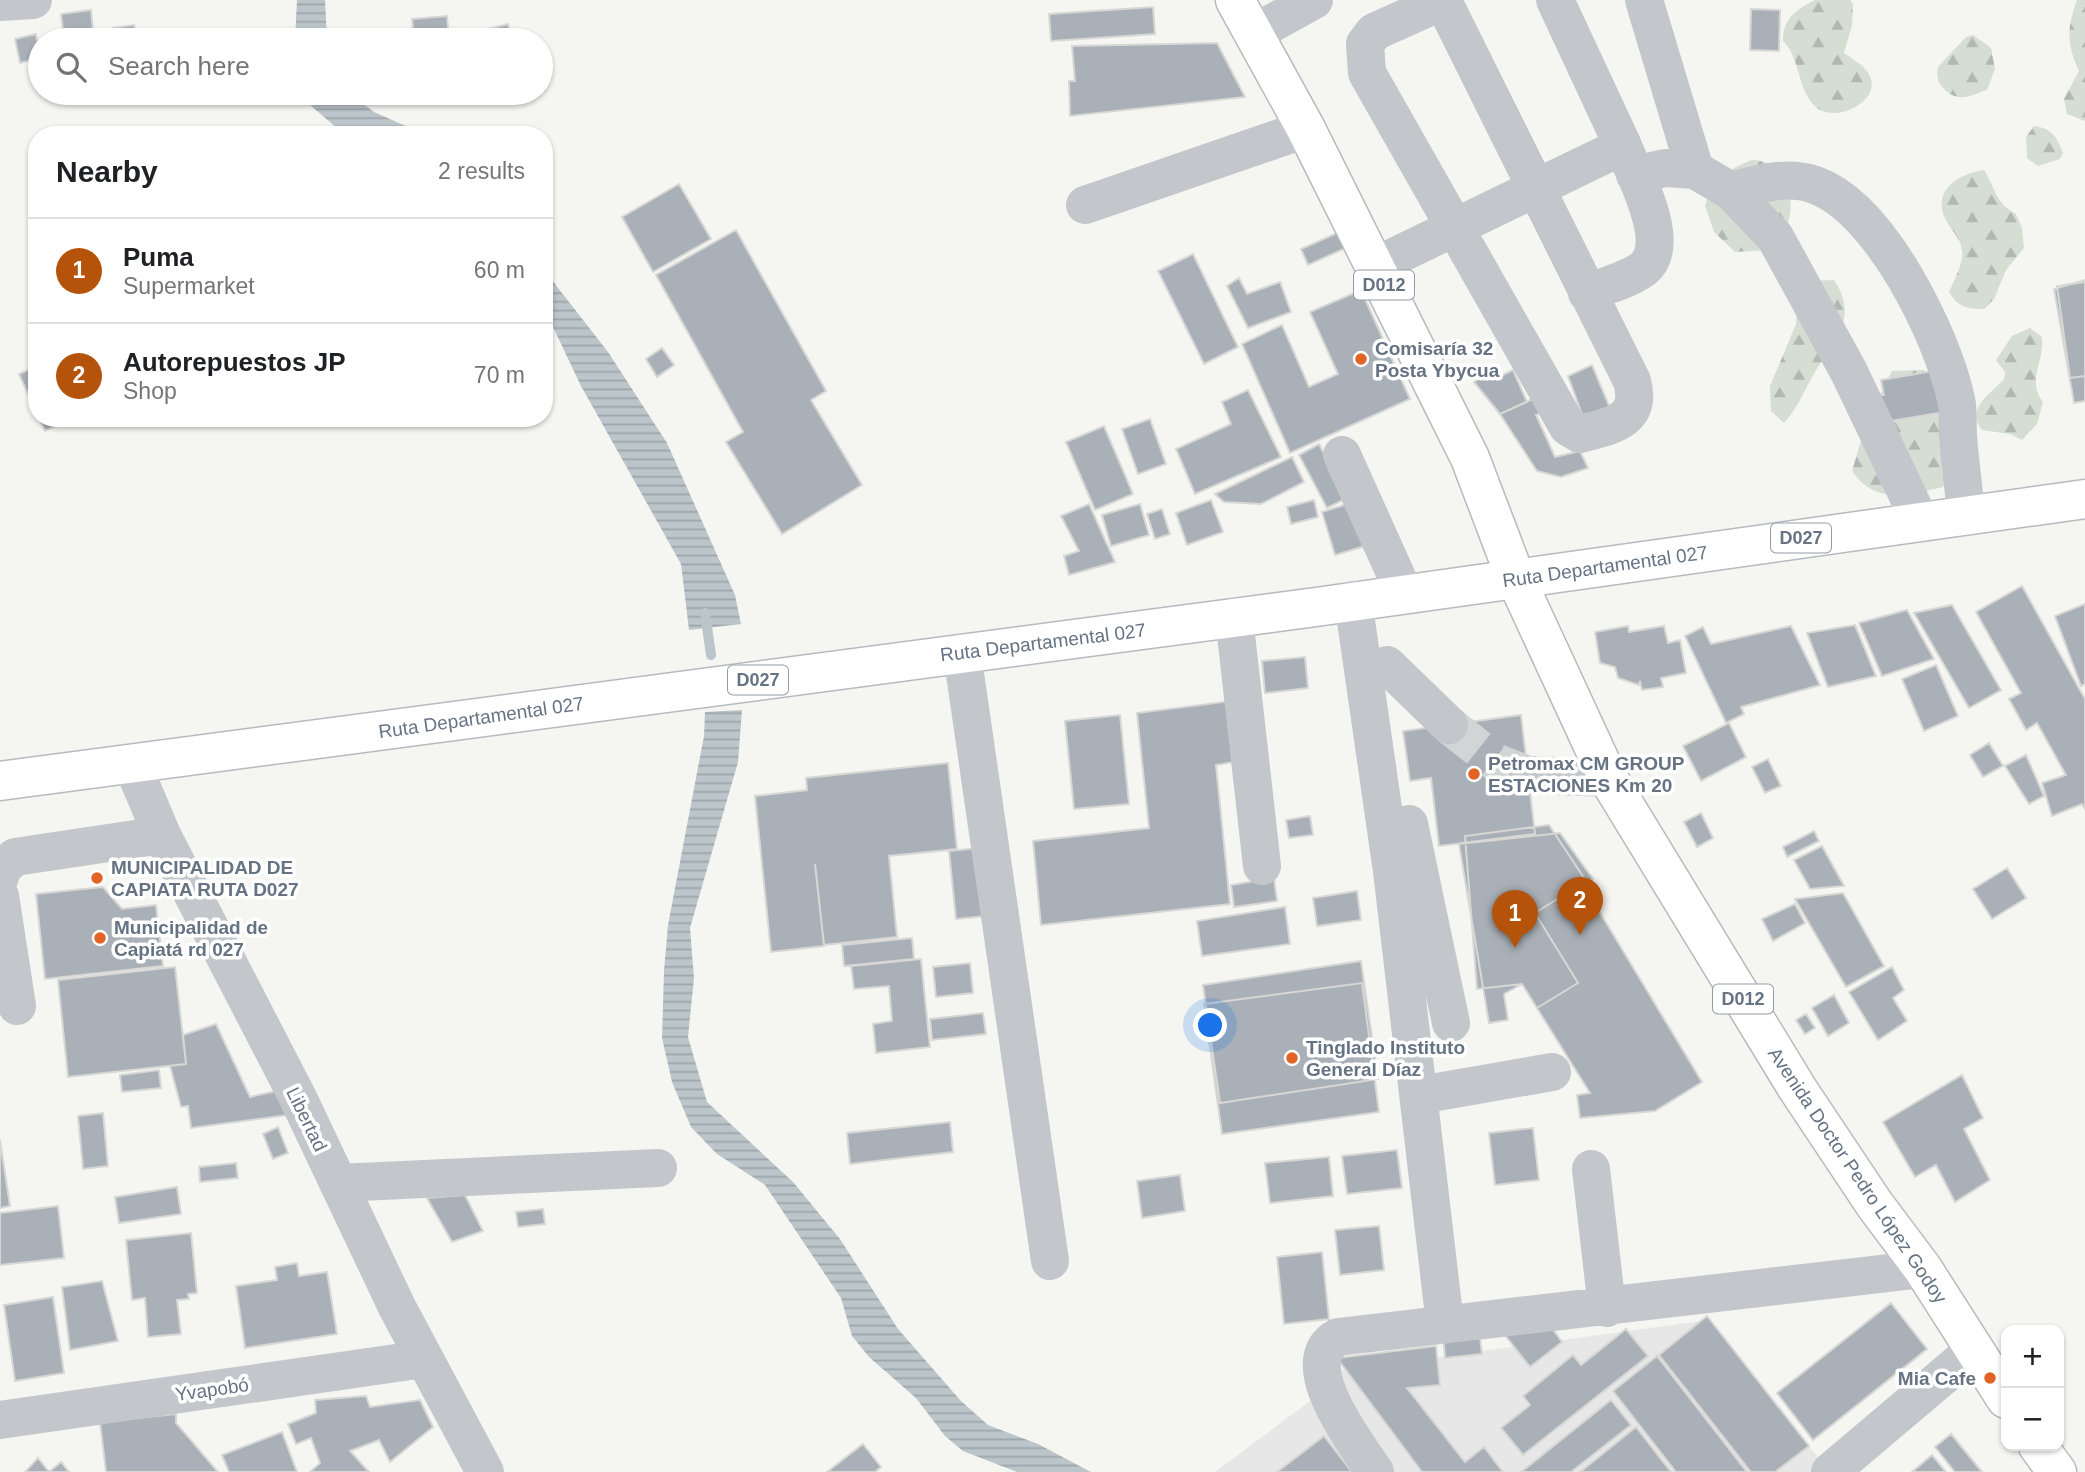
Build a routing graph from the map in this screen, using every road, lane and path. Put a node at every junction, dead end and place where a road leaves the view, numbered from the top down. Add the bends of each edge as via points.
1 (33, 0) edge
2 (1235, 0) edge
3 (1314, 0) edge
4 (1555, 0) edge
5 (1644, 0) edge
6 (1444, 1) edge
7 (0, 2) edge
8 (1254, 33) junction
9 (1306, 129) junction
10 (1629, 160) junction
11 (1695, 170) junction
12 (1535, 189) junction
13 (1731, 191) junction
14 (1085, 205) dead end
15 (1456, 227) junction
16 (1375, 266) junction
17 (1587, 293) junction
18 (1342, 455) dead end
19 (2085, 499) edge
20 (1966, 516) junction
21 (1920, 521) junction
22 (1516, 579) junction
23 (1377, 597) junction
24 (1234, 617) junction
25 (962, 653) junction
26 (1388, 665) junction
27 (1449, 725) tunnel mouth
28 (132, 764) junction
29 (1528, 775) tunnel mouth
30 (1608, 778) junction
31 (0, 780) edge
32 (162, 835) junction
33 (1262, 866) dead end
34 (0, 877) edge
35 (0, 896) edge
36 (17, 1006) dead end
37 (1451, 1023) dead end
38 (1552, 1072) dead end
39 (1420, 1095) junction
40 (658, 1168) dead end
41 (1591, 1169) dead end
42 (338, 1183) junction
43 (1050, 1261) dead end
44 (1923, 1269) junction
45 (1607, 1308) junction
46 (1445, 1324) junction
47 (1973, 1351) junction
48 (424, 1359) junction
49 (2001, 1392) edge
50 (0, 1420) edge
51 (2042, 1451) edge
52 (485, 1472) edge
53 (1376, 1472) edge
54 (1830, 1472) edge
55 (2057, 1472) edge

1 - 7 street
2 - 8 main road, D012
3 - 8 street
4 - 10 street
5 - 11 street
6 - 12 street
6 - 15 street via 1374,32 1365,44 1364,59 1367,73
8 - 9 main road, D012
9 - 14 street
9 - 16 main road, D012
10 - 11 street
10 - 12 street
10 - 17 street via 1656,233 1655,248 1642,270
11 - 13 street
12 - 15 street
12 - 17 street
13 - 20 street via 1776,180 1815,185 1842,201 1874,230 1929,324 1948,368 1957,402
13 - 21 street via 1775,237 1849,372
15 - 16 street
15 - 17 street via 1568,427 1580,434 1619,422 1629,414 1636,397
16 - 22 main road, D012 via 1470,458
18 - 23 street
19 - 20 main road, Ruta Departamental 027 / D027
20 - 21 main road, Ruta Departamental 027 / D027
21 - 22 main road, Ruta Departamental 027 / D027
22 - 23 main road, Ruta Departamental 027 / D027
22 - 30 main road, Avenida Doctor Pedro López Godoy / D012
23 - 24 main road, Ruta Departamental 027 / D027
23 - 26 street
23 - 39 street
24 - 25 main road, Ruta Departamental 027 / D027
24 - 33 street
25 - 28 main road, Ruta Departamental 027 / D027
25 - 43 street
26 - 27 street
26 - 37 street via 1415,858
28 - 31 main road, Ruta Departamental 027 / D027
28 - 32 street, Libertad
29 - 30 street
30 - 44 main road, Avenida Doctor Pedro López Godoy / D012 via 1797,1088
32 - 34 street via 16,857 1,869
32 - 42 street, Libertad
35 - 36 street
38 - 39 street
39 - 46 street
40 - 42 street
41 - 45 street
42 - 48 street, Libertad
44 - 45 street
44 - 47 main road, Avenida Doctor Pedro López Godoy / D012
45 - 46 street
46 - 53 street via 1338,1337 1325,1344 1320,1355 1335,1413
47 - 49 main road, Avenida Doctor Pedro López Godoy / D012
47 - 54 street
48 - 50 street, Yvapobó
48 - 52 street, Libertad
51 - 55 main road

